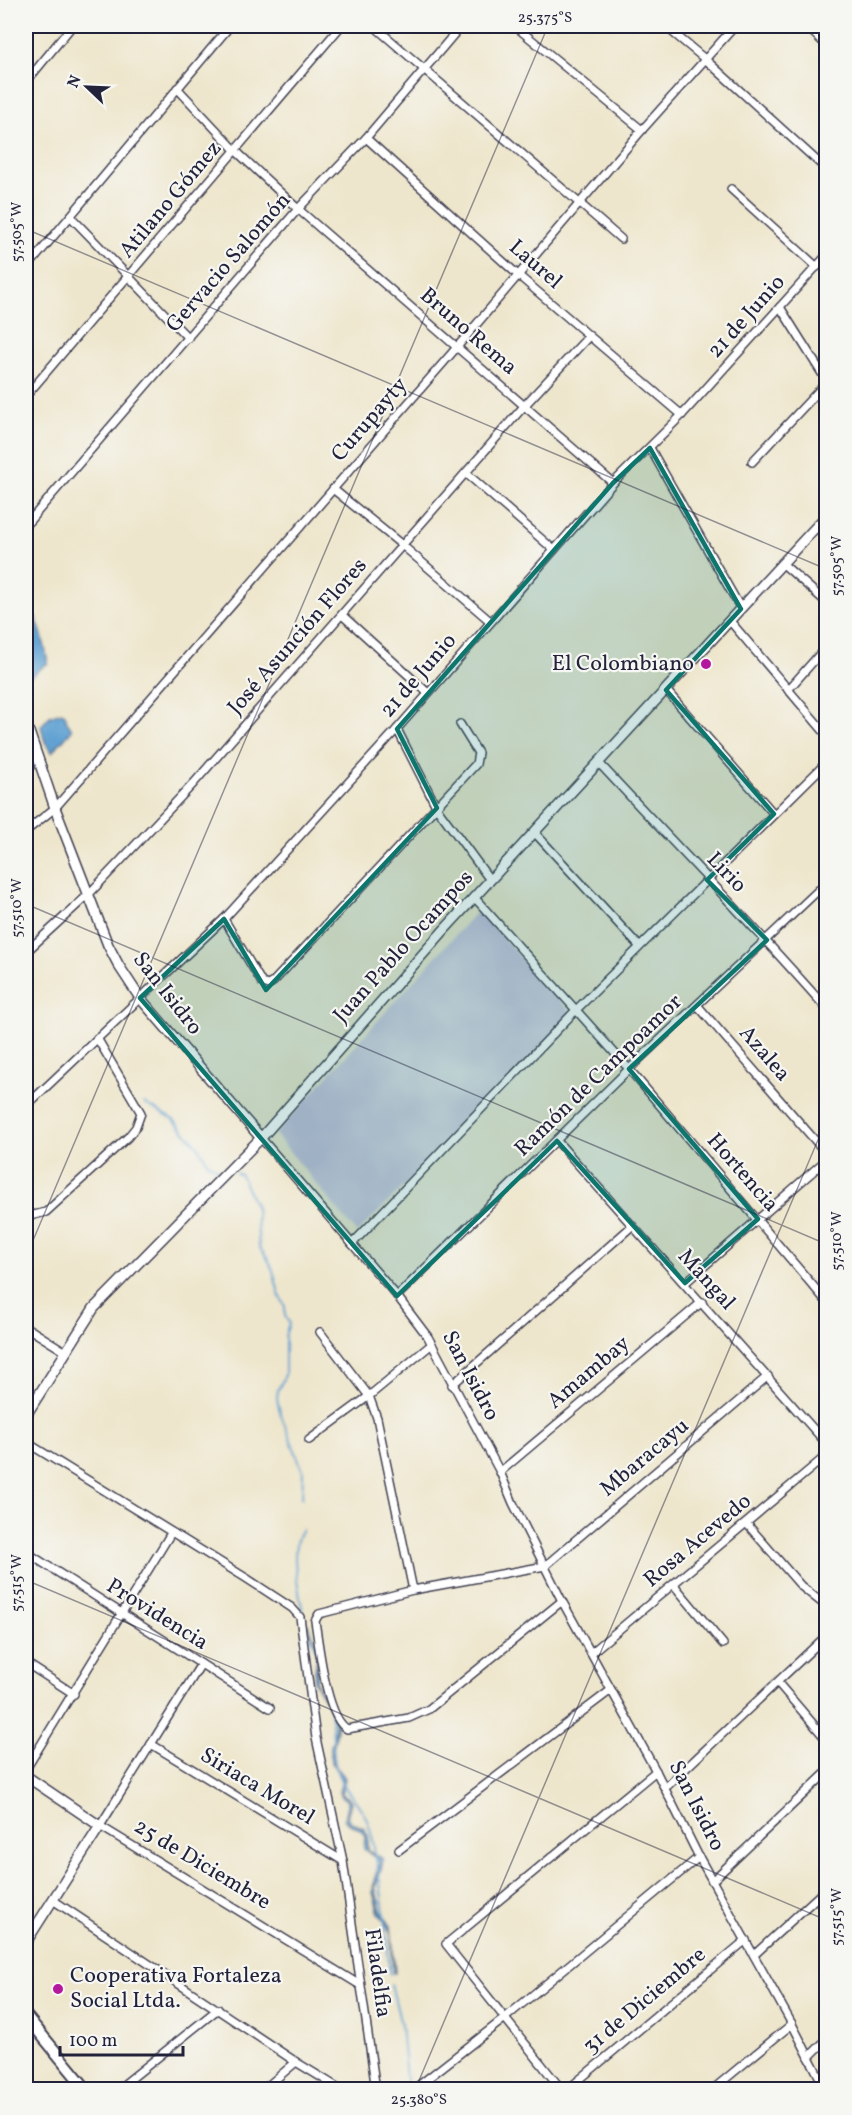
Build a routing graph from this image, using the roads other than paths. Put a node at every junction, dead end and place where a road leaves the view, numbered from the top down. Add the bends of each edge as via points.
1 (72, 26) edge
2 (230, 26) edge
3 (341, 26) edge
4 (374, 26) edge
5 (461, 26) edge
6 (515, 26) edge
7 (665, 26) edge
8 (735, 26) edge
9 (806, 26) edge
10 (826, 45) edge
11 (706, 60) junction
12 (424, 68) junction
13 (26, 82) edge
14 (177, 88) junction
15 (642, 130) junction
16 (366, 138) junction
17 (236, 151) junction
18 (826, 169) edge
19 (731, 189) dead end
20 (579, 203) junction
21 (298, 209) junction
22 (70, 217) junction
23 (621, 239) dead end
24 (826, 256) edge
25 (817, 267) junction
26 (26, 270) edge
27 (518, 275) junction
28 (128, 278) junction
29 (780, 307) junction
30 (589, 336) junction
31 (188, 338) junction
32 (458, 346) junction
33 (826, 382) edge
34 (26, 396) edge
35 (525, 405) junction
36 (682, 415) junction
37 (650, 448) junction
38 (752, 462) dead end
39 (466, 473) junction
40 (614, 483) junction
41 (333, 489) junction
42 (826, 516) edge
43 (26, 525) edge
44 (402, 545) junction
45 (554, 550) junction
46 (783, 564) junction
47 (826, 602) edge
48 (741, 609) junction
49 (342, 615) junction
50 (490, 621) junction
51 (730, 621) junction
52 (826, 647) edge
53 (666, 690) junction
54 (788, 690) junction
55 (428, 693) junction
56 (26, 723) edge
57 (460, 724) dead end
58 (397, 729) junction
59 (826, 734) edge
60 (599, 763) junction
61 (826, 763) edge
62 (55, 808) junction
63 (438, 808) junction
64 (774, 814) junction
65 (26, 831) edge
66 (535, 833) junction
67 (490, 880) junction
68 (707, 880) junction
69 (826, 883) edge
70 (89, 894) junction
71 (474, 897) junction
72 (224, 919) junction
73 (767, 940) junction
74 (639, 946) junction
75 (26, 952) edge
76 (140, 998) junction
77 (698, 1006) junction
78 (826, 1008) edge
79 (576, 1010) junction
80 (97, 1038) junction
81 (629, 1069) junction
82 (26, 1106) edge
83 (261, 1138) junction
84 (557, 1141) junction
85 (826, 1153) edge
86 (826, 1160) edge
87 (26, 1212) edge
88 (758, 1219) junction
89 (632, 1226) junction
90 (351, 1244) junction
91 (685, 1282) junction
92 (397, 1296) junction
93 (826, 1301) edge
94 (702, 1302) junction
95 (26, 1327) edge
96 (320, 1332) dead end
97 (432, 1344) junction
98 (66, 1352) junction
99 (768, 1377) junction
100 (452, 1385) junction
101 (369, 1396) junction
102 (26, 1415) edge
103 (309, 1440) dead end
104 (26, 1442) edge
105 (826, 1443) edge
106 (826, 1456) edge
107 (500, 1472) junction
108 (747, 1524) junction
109 (171, 1533) junction
110 (26, 1552) edge
111 (545, 1566) junction
112 (674, 1585) junction
113 (413, 1590) junction
114 (562, 1601) junction
115 (826, 1606) edge
116 (122, 1614) junction
117 (826, 1636) edge
118 (723, 1644) dead end
119 (591, 1653) junction
120 (26, 1663) edge
121 (201, 1664) junction
122 (778, 1683) junction
123 (611, 1690) junction
124 (74, 1694) junction
125 (270, 1708) dead end
126 (826, 1739) edge
127 (151, 1744) junction
128 (26, 1769) edge
129 (656, 1771) junction
130 (826, 1773) edge
131 (26, 1776) edge
132 (665, 1788) junction
133 (100, 1826) junction
134 (399, 1850) dead end
135 (699, 1857) junction
136 (343, 1861) junction
137 (712, 1881) junction
138 (826, 1889) edge
139 (53, 1900) junction
140 (746, 1940) junction
141 (26, 1942) edge
142 (754, 1955) junction
143 (360, 1984) junction
144 (218, 2009) junction
145 (26, 2016) edge
146 (505, 2018) junction
147 (792, 2024) junction
148 (826, 2040) edge
149 (809, 2057) junction
150 (296, 2062) junction
151 (87, 2090) edge
152 (117, 2090) edge
153 (263, 2090) edge
154 (342, 2090) edge
155 (375, 2090) edge
156 (413, 2090) edge
157 (564, 2090) edge
158 (712, 2090) edge
159 (826, 2090) edge

1 - 13 street
2 - 14 street
3 - 17 street, Atilano Gómez
4 - 12 street
5 - 12 street, Gervacio Salomón
6 - 15 street
7 - 11 street
8 - 11 street, Curupayty
9 - 10 street
11 - 15 street, Curupayty
11 - 18 street
12 - 16 street, Gervacio Salomón
12 - 20 street
14 - 17 street, Bruno Rema
14 - 22 street
15 - 20 street, Curupayty
16 - 21 street, Gervacio Salomón
16 - 27 street, Laurel
17 - 21 street, Bruno Rema
17 - 28 street, Atilano Gómez
19 - 25 street
20 - 23 street
20 - 27 street, Curupayty
21 - 31 street, Gervacio Salomón
21 - 32 street, Bruno Rema
22 - 26 street
22 - 28 street
24 - 25 street, 21 de Junio
25 - 29 street, 21 de Junio
27 - 30 street, Laurel
27 - 32 street, Curupayty
28 - 31 street
28 - 34 street, Atilano Gómez
29 - 33 street
29 - 36 street, 21 de Junio
30 - 35 street, José Asunción Flores
30 - 36 street, Laurel
31 - 43 street, Gervacio Salomón
32 - 35 street, Bruno Rema
32 - 41 street, Curupayty
33 - 38 street
35 - 39 street, José Asunción Flores
35 - 40 street, Bruno Rema
36 - 37 street, 21 de Junio
37 - 40 street, 21 de Junio
37 - 48 street
39 - 44 street, José Asunción Flores
39 - 45 street
40 - 45 street, 21 de Junio
41 - 44 street
41 - 62 street, Curupayty
42 - 46 street, Juan Pablo Ocampos
44 - 49 street, José Asunción Flores
44 - 50 street
45 - 50 street, 21 de Junio
46 - 47 street
46 - 48 street, Juan Pablo Ocampos
48 - 51 street, Juan Pablo Ocampos
49 - 55 street
49 - 70 street, José Asunción Flores via 194,783
50 - 55 street, 21 de Junio
51 - 53 street, Juan Pablo Ocampos
51 - 54 street
52 - 54 street
53 - 60 street, Juan Pablo Ocampos
53 - 64 street
54 - 59 street
55 - 58 street, 21 de Junio
56 - 62 street, San Isidro
57 - 63 street via 479,758
58 - 63 street
58 - 72 street, 21 de Junio
60 - 66 street, Juan Pablo Ocampos
60 - 68 street, Lirio
61 - 64 street
62 - 65 street, Curupayty
62 - 70 street, San Isidro
63 - 67 street
63 - 72 street via 268,985 262,983
64 - 68 street
66 - 67 street, Juan Pablo Ocampos
66 - 74 street
67 - 71 street, Juan Pablo Ocampos
68 - 73 street, Lirio
68 - 74 street
69 - 73 street, Ramón de Campoamor
70 - 75 street, José Asunción Flores
70 - 76 street, San Isidro via 108,945
71 - 79 street, Hortencia
71 - 83 street, Juan Pablo Ocampos
72 - 76 street, 21 de Junio
73 - 77 street, Ramón de Campoamor
73 - 78 street, Lirio
74 - 79 street
76 - 80 street, 21 de Junio
76 - 83 street, San Isidro
77 - 81 street, Ramón de Campoamor
77 - 85 street, Azalea
79 - 81 street, Hortencia
79 - 90 street
80 - 82 street, 21 de Junio
80 - 87 street via 141,1113 139,1120 128,1137 46,1212
81 - 84 street, Ramón de Campoamor
81 - 88 street, Hortencia
83 - 90 street, San Isidro
83 - 98 street, Juan Pablo Ocampos via 94,1308
84 - 89 street, Mangal
84 - 92 street, Ramón de Campoamor
86 - 88 street
88 - 91 street
88 - 93 street, Hortencia
89 - 91 street, Mangal
89 - 100 street
90 - 92 street, San Isidro
91 - 94 street, Mangal
92 - 97 street, San Isidro
94 - 99 street, Mangal
94 - 107 street, Amambay
95 - 98 street
96 - 101 street
97 - 100 street, San Isidro
97 - 101 street
98 - 102 street, Juan Pablo Ocampos
99 - 105 street, Mangal
99 - 111 street, Mbaracayu
100 - 107 street, San Isidro
101 - 103 street
101 - 113 street
104 - 109 street, Filadelfia
106 - 108 street, Rosa Acevedo
107 - 111 street, San Isidro
108 - 112 street, Rosa Acevedo
108 - 115 street via 801,1586
109 - 116 street
109 - 136 street, Filadelfia via 288,1605 300,1617 316,1737
110 - 116 street, Providencia
111 - 113 street
111 - 114 street, San Isidro
112 - 118 street
112 - 119 street, Rosa Acevedo
113 - 114 street via 316,1617 326,1688 339,1721 347,1729 410,1718 429,1709
114 - 119 street, San Isidro
116 - 121 street, Providencia
116 - 124 street
117 - 122 street
119 - 123 street, San Isidro
120 - 124 street
121 - 125 street, Providencia
121 - 127 street
122 - 126 street
122 - 132 street
123 - 129 street, San Isidro
123 - 134 street
124 - 128 street
127 - 133 street
127 - 136 street, Siriaca Morel
129 - 132 street, San Isidro
129 - 146 street via 446,1944
130 - 137 street
131 - 133 street, 25 de Diciembre
132 - 135 street, San Isidro
133 - 139 street
133 - 143 street, 25 de Diciembre
135 - 137 street, San Isidro
135 - 146 street
136 - 143 street, Filadelfia
137 - 140 street, San Isidro
138 - 142 street
139 - 141 street
139 - 144 street
140 - 142 street, San Isidro
140 - 157 street, 31 de Diciembre
142 - 147 street, San Isidro
143 - 155 street, Filadelfia
144 - 150 street
144 - 152 street
145 - 151 main road
146 - 156 street
146 - 157 street
147 - 149 street, San Isidro
147 - 158 street
148 - 149 street
149 - 159 street, San Isidro
150 - 153 street
150 - 154 street

